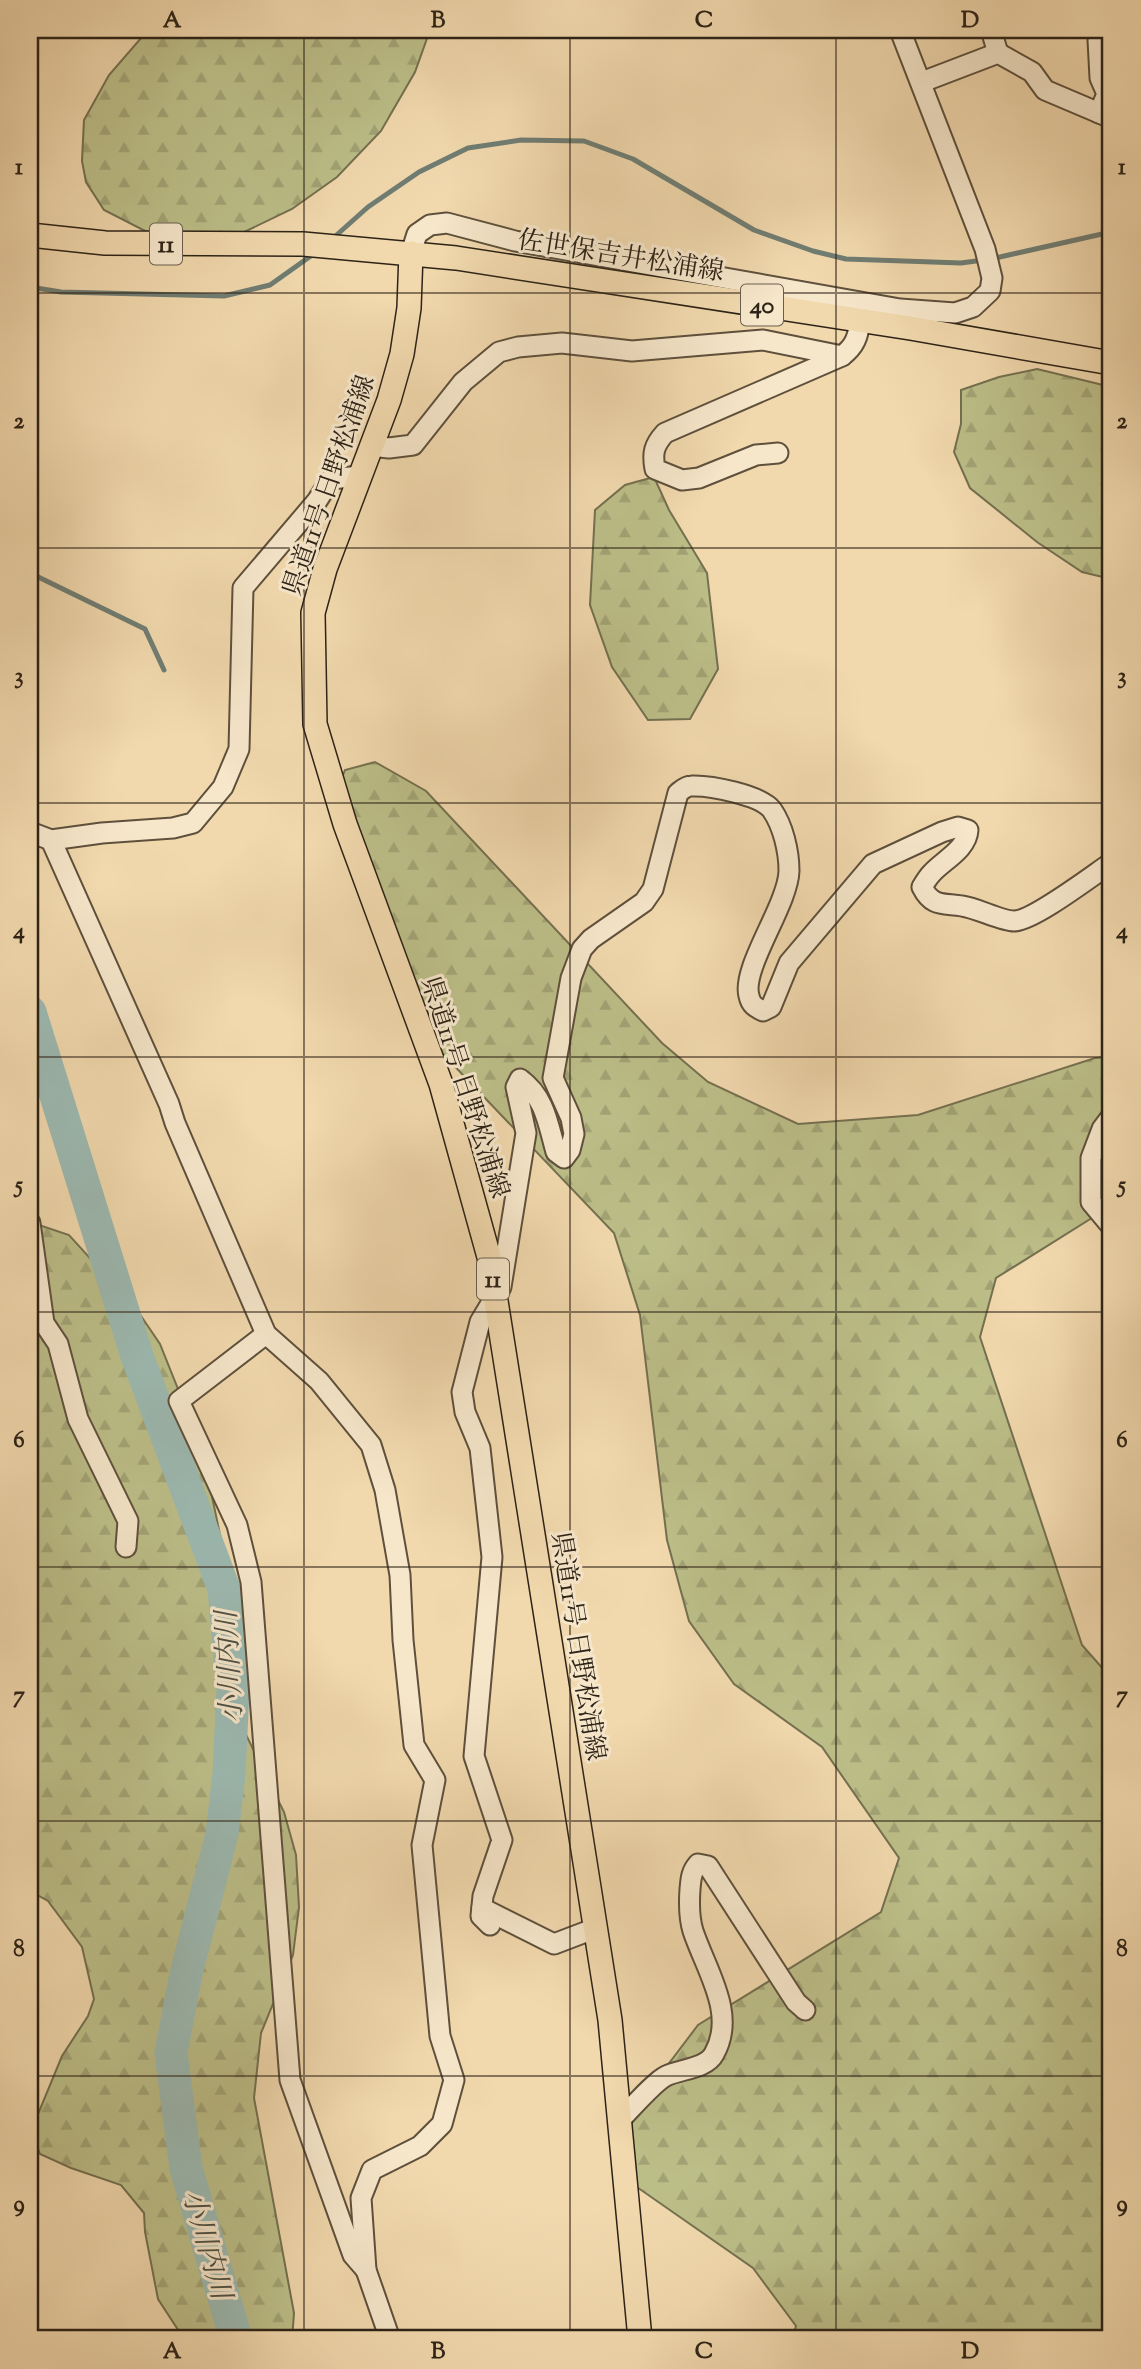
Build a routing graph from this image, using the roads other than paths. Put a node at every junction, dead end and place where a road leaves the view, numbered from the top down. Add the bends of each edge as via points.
1 (900, 30) edge
2 (991, 30) edge
3 (1098, 40) dead end
4 (998, 53) junction
5 (922, 82) junction
6 (1105, 115) edge
7 (30, 235) edge
8 (411, 253) junction
9 (860, 321) junction
10 (842, 356) junction
11 (1111, 363) edge
12 (371, 446) junction
13 (778, 453) dead end
14 (360, 476) junction
15 (30, 832) edge
16 (51, 840) junction
17 (1111, 863) edge
18 (1111, 1117) edge
19 (30, 1223) edge
20 (1111, 1226) edge
21 (496, 1298) junction
22 (265, 1334) junction
23 (126, 1547) dead end
24 (596, 1928) junction
25 (805, 2010) dead end
26 (620, 2120) junction
27 (366, 2270) junction
28 (390, 2339) edge
29 (640, 2339) edge

1 - 5 street
2 - 4 street
3 - 6 street via 1100,78 1107,94
4 - 5 street
4 - 6 street via 1032,72 1045,90
5 - 8 street via 992,278 990,291 973,307 955,313 900,309 515,241 447,223 430,225 417,234
7 - 8 main road, 11 via 106,243 303,244
8 - 9 main road, 佐世保吉井松浦線 / 40
8 - 12 main road, 県道11号 日野松浦線 / 11 via 402,354
9 - 10 street via 853,348
9 - 11 main road, 佐世保吉井松浦線 / 40
10 - 12 street via 762,340 632,351 562,344 518,347 499,352 463,382 413,445
10 - 13 street via 665,433 652,454 654,469 682,480 699,478 756,455
12 - 14 main road, 県道11号 日野松浦線 / 11
14 - 16 street via 331,479 243,588 239,749 223,787 194,823
14 - 21 main road, 県道11号 日野松浦線 / 11 via 313,613 314,724 345,824 441,1084
15 - 16 street
16 - 22 street
17 - 21 street via 1036,913 1015,921 964,906 940,905 927,897 922,887 967,838 968,830 958,827 942,832 873,864 789,963 771,1007 763,1011 752,1005 748,994 750,975 788,881 789,858 780,827 771,807 754,799 722,789 688,786 678,793 653,890 644,902 582,948 570,978 553,1078 572,1118 574,1134 564,1158 556,1152 545,1110 531,1087 520,1079 516,1087 526,1133
18 - 20 street via 1091,1157 1091,1202
19 - 23 street via 44,1323 58,1344 78,1419 128,1521
21 - 24 main road, 県道11号 日野松浦線 / 11
21 - 24 street via 480,1322 462,1392 480,1448 492,1557 474,1756 502,1840 483,1896 486,1917 554,1944
22 - 27 street via 179,1401 237,1525 251,1582 290,2080 353,2255
22 - 27 street via 319,1381 371,1445 385,1490 400,1575 414,1745 435,1780 422,1845 440,2036 454,2080 442,2124 420,2146 372,2170 361,2198
24 - 26 main road, 県道11号 日野松浦線 / 11
25 - 26 street via 708,1866 698,1864 692,1871 689,1903 692,1929 713,1981 723,2021 722,2038 712,2058 664,2076
26 - 29 main road, 県道11号 日野松浦線 / 11
27 - 28 street

